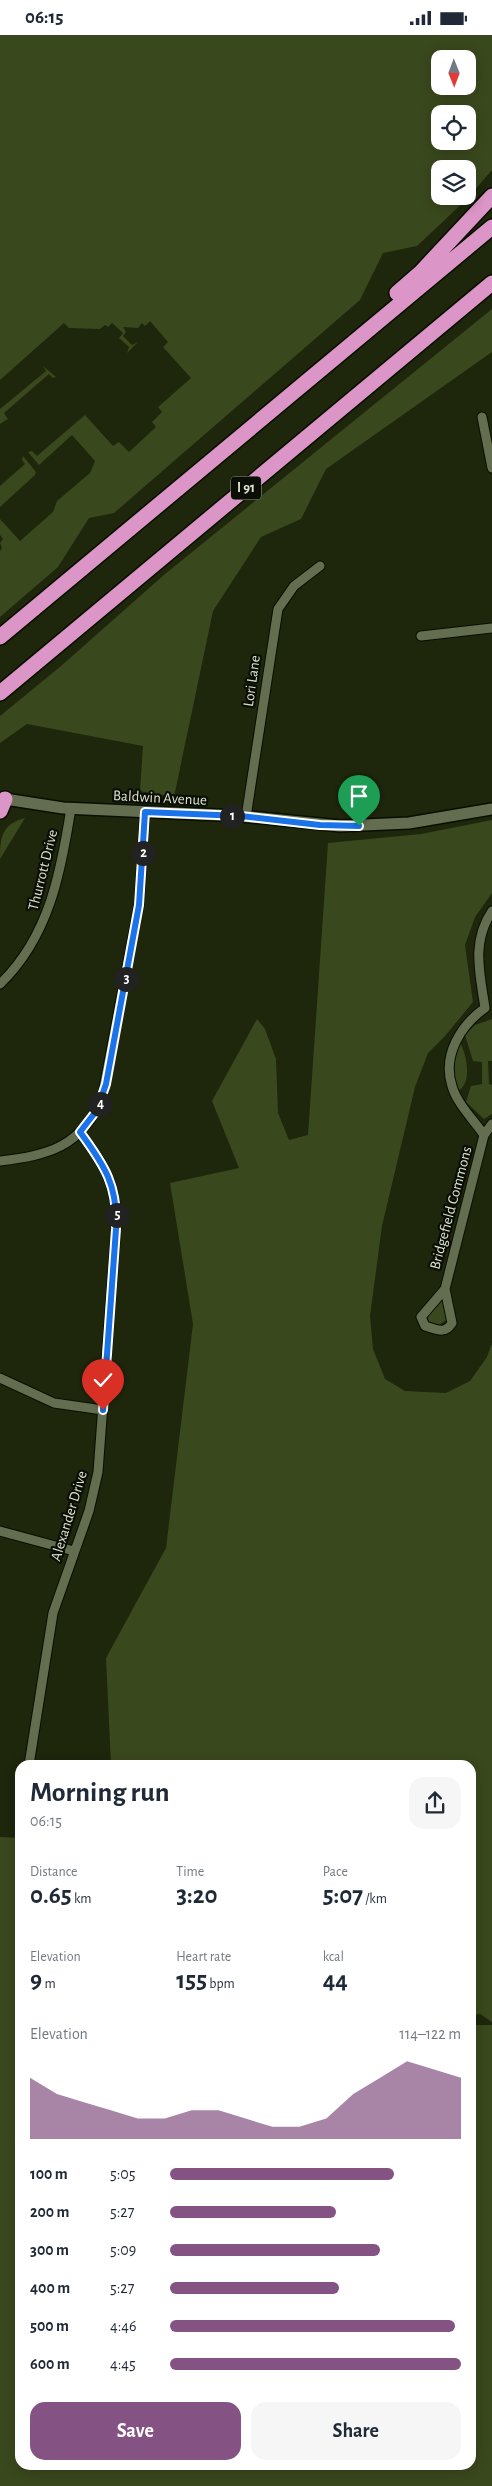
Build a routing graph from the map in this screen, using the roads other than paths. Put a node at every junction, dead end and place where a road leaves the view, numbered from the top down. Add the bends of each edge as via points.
1 (492, 196) edge
2 (492, 227) edge
3 (492, 283) edge
4 (384, 317) junction
5 (482, 417) dead end
6 (492, 468) edge
7 (320, 566) dead end
8 (492, 629) edge
9 (421, 636) dead end
10 (0, 637) edge
11 (0, 693) edge
12 (2, 805) edge
13 (71, 808) junction
14 (492, 809) edge
15 (145, 812) junction
16 (246, 817) junction
17 (492, 911) edge
18 (0, 984) edge
19 (489, 1009) edge
20 (492, 1124) edge
21 (80, 1132) junction
22 (484, 1135) junction
23 (0, 1161) edge
24 (445, 1289) junction
25 (0, 1378) edge
26 (103, 1410) junction
27 (0, 1531) edge
28 (74, 1551) junction
29 (30, 1760) edge

1 - 4 highway via 397,293
2 - 4 highway
3 - 11 highway, I 91
4 - 10 highway
5 - 6 street
7 - 16 street, Lori Lane via 294,586 278,609
8 - 9 street
12 - 13 street, Baldwin Avenue
13 - 15 street, Baldwin Avenue
13 - 18 street, Thurrott Drive via 60,873 48,912 30,947
14 - 16 street, Baldwin Avenue via 409,823 359,826
15 - 16 street, Baldwin Avenue
15 - 21 street via 139,905 106,1084 97,1110
17 - 19 street, Bridgefield Commons via 481,930 477,952
19 - 22 street, Bridgefield Commons via 458,1036 452,1046 450,1063 452,1086
20 - 22 street, Bridgefield Commons
21 - 23 street via 47,1153
21 - 26 street, Alexander Drive via 107,1171 116,1201
22 - 24 street, Bridgefield Commons
24 - 24 street, Bridgefield Commons via 421,1315 425,1326 439,1331 448,1329 452,1320
25 - 26 street via 54,1403
26 - 28 street, Alexander Drive via 94,1493
27 - 28 street
28 - 29 street, Alexander Drive via 52,1620

